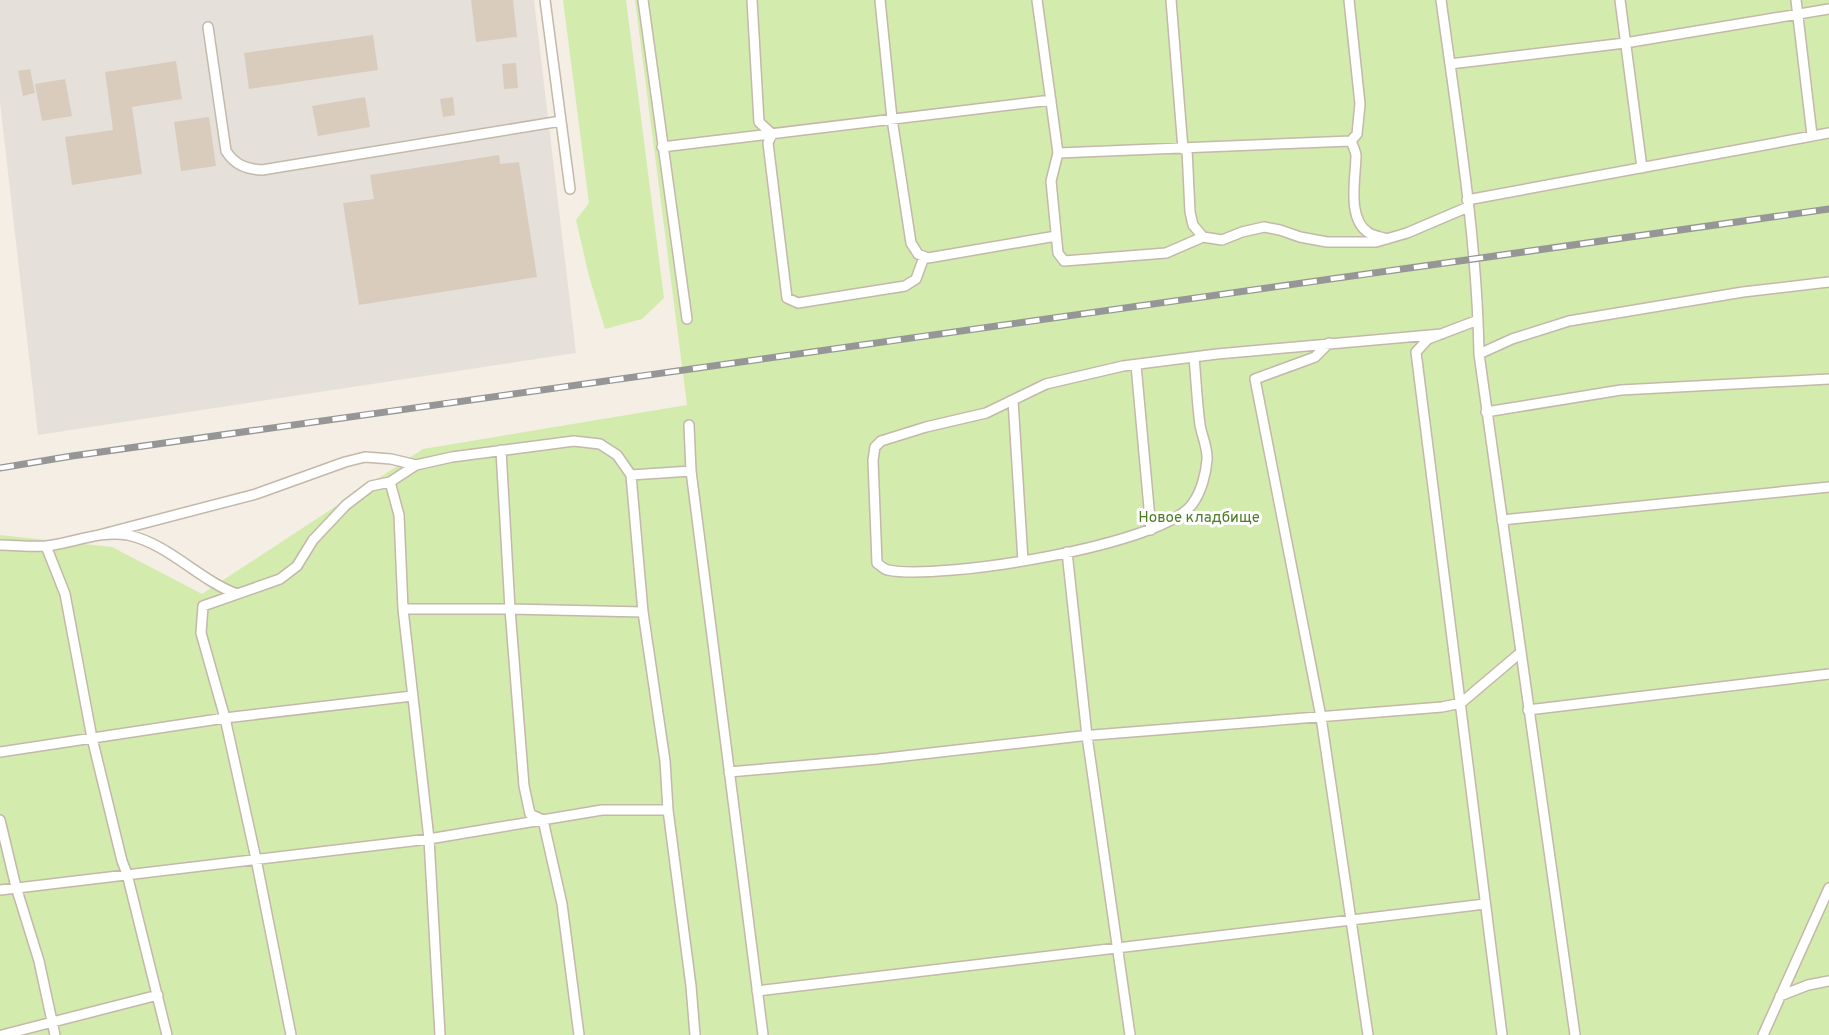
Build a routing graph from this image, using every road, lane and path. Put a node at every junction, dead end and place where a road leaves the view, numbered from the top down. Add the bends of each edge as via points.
1 (545, 0) edge
2 (643, 0) edge
3 (752, 0) edge
4 (880, 0) edge
5 (1037, 0) edge
6 (1171, 0) edge
7 (1349, 0) edge
8 (1442, 0) edge
9 (1620, 0) edge
10 (1796, 0) edge
11 (1829, 9) edge
12 (1798, 13) junction
13 (208, 27) dead end
14 (1625, 44) junction
15 (1450, 64) junction
16 (1051, 100) junction
17 (892, 119) junction
18 (561, 121) junction
19 (1829, 132) edge
20 (772, 134) junction
21 (1812, 135) junction
22 (1351, 141) junction
23 (662, 147) junction
24 (1185, 149) junction
25 (1058, 153) junction
26 (1642, 168) junction
27 (570, 189) dead end
28 (1468, 203) junction
29 (1056, 236) junction
30 (1203, 237) junction
31 (1388, 238) junction
32 (924, 256) junction
33 (1829, 282) edge
34 (687, 319) dead end
35 (1478, 320) junction
36 (1442, 334) junction
37 (1329, 343) junction
38 (1479, 354) junction
39 (1194, 357) junction
40 (1136, 365) junction
41 (1829, 379) edge
42 (1013, 400) junction
43 (1486, 412) junction
44 (689, 425) dead end
45 (501, 450) junction
46 (416, 465) junction
47 (691, 471) junction
48 (631, 475) junction
49 (390, 482) junction
50 (1829, 487) edge
51 (1502, 520) junction
52 (1151, 530) junction
53 (99, 535) junction
54 (0, 545) edge
55 (46, 546) junction
56 (1067, 552) junction
57 (1023, 561) junction
58 (237, 594) junction
59 (402, 609) junction
60 (510, 609) junction
61 (643, 612) junction
62 (1520, 653) junction
63 (1829, 674) edge
64 (412, 696) junction
65 (1461, 703) junction
66 (1528, 710) junction
67 (1321, 717) junction
68 (225, 718) junction
69 (1088, 736) junction
70 (92, 738) junction
71 (0, 752) edge
72 (729, 772) junction
73 (668, 810) junction
74 (0, 819) edge
75 (543, 820) junction
76 (429, 839) junction
77 (256, 859) junction
78 (127, 874) junction
79 (16, 888) junction
80 (1829, 888) edge
81 (0, 890) edge
82 (1485, 904) junction
83 (1351, 920) junction
84 (1117, 948) junction
85 (1829, 981) edge
86 (757, 991) junction
87 (158, 995) junction
88 (1780, 996) junction
89 (52, 1022) junction
90 (2, 1035) edge
91 (55, 1035) edge
92 (167, 1035) edge
93 (291, 1035) edge
94 (440, 1035) edge
95 (579, 1035) edge
96 (695, 1035) edge
97 (763, 1035) edge
98 (1130, 1035) edge
99 (1368, 1035) edge
100 (1502, 1035) edge
101 (1575, 1035) edge
102 (1763, 1035) edge

1 - 18 lane
2 - 23 lane
3 - 20 lane via 759,122
4 - 17 lane
5 - 16 lane
6 - 24 lane
7 - 22 lane via 1360,104 1357,134
8 - 15 lane
9 - 14 lane
10 - 12 lane
11 - 12 lane
12 - 14 lane
12 - 21 lane
13 - 18 lane via 226,151 234,162 249,169
14 - 15 lane
14 - 26 lane
15 - 28 lane
16 - 17 lane
16 - 25 lane
17 - 20 lane
17 - 32 lane via 911,243
18 - 27 lane
19 - 21 lane
20 - 23 lane
20 - 32 lane via 768,143 788,298 798,303 905,286 916,279
21 - 26 lane
22 - 24 lane
22 - 31 lane via 1356,152 1353,184 1360,225 1369,233
23 - 34 lane
24 - 25 lane
24 - 30 lane via 1190,212 1193,225
25 - 29 lane via 1051,181
26 - 28 lane
28 - 31 lane via 1407,233
28 - 35 lane
29 - 30 lane via 1058,253 1064,261 1166,253
29 - 32 lane via 959,254
30 - 31 lane via 1222,240 1264,227 1327,242 1376,242
33 - 38 lane via 1569,321
35 - 36 lane
35 - 38 lane
36 - 37 lane
36 - 65 lane via 1428,339 1416,352
37 - 39 lane
37 - 67 lane via 1315,357 1255,379
38 - 43 lane
39 - 40 lane
39 - 52 lane via 1207,458 1202,482 1193,504 1172,521
40 - 42 lane via 1046,384
40 - 52 lane
41 - 43 lane via 1620,390
42 - 57 lane
42 - 57 lane via 986,413 881,441 873,460 877,563 885,570 909,573
43 - 51 lane
44 - 47 lane
45 - 46 lane
45 - 48 lane via 574,441 600,444 616,455
45 - 60 lane
46 - 49 lane
46 - 53 lane via 365,457 256,494
47 - 48 lane
47 - 72 lane
48 - 61 lane
49 - 58 lane via 371,486 346,504 313,540 297,566 280,579
49 - 59 lane via 399,515
50 - 51 lane
51 - 62 lane
52 - 56 lane
53 - 55 lane
53 - 58 lane via 126,535 148,542
54 - 55 lane
55 - 70 lane via 65,594
56 - 57 lane
56 - 69 lane
58 - 68 lane via 203,606 201,633
59 - 60 lane
59 - 64 lane
60 - 61 lane
60 - 75 lane via 524,786 530,814
61 - 73 lane via 665,760
62 - 65 lane
62 - 66 lane
63 - 66 lane
64 - 68 lane
64 - 76 lane
65 - 67 lane
65 - 82 lane
66 - 101 lane
67 - 69 lane
67 - 83 lane
68 - 70 lane
68 - 77 lane
69 - 72 lane
69 - 84 lane
70 - 71 lane
70 - 78 lane
72 - 86 lane
73 - 75 lane via 602,810
73 - 96 lane
74 - 79 lane
75 - 76 lane
75 - 95 lane via 562,904
76 - 77 lane
76 - 94 lane
77 - 78 lane
77 - 93 lane
78 - 79 lane
78 - 87 lane
79 - 81 lane
79 - 89 lane via 39,961
80 - 88 lane
82 - 83 lane
82 - 100 lane
83 - 84 lane
83 - 99 lane
84 - 86 lane
84 - 98 lane
85 - 88 lane
86 - 97 lane
87 - 89 lane
87 - 92 lane
88 - 102 lane
89 - 90 lane
89 - 91 lane

